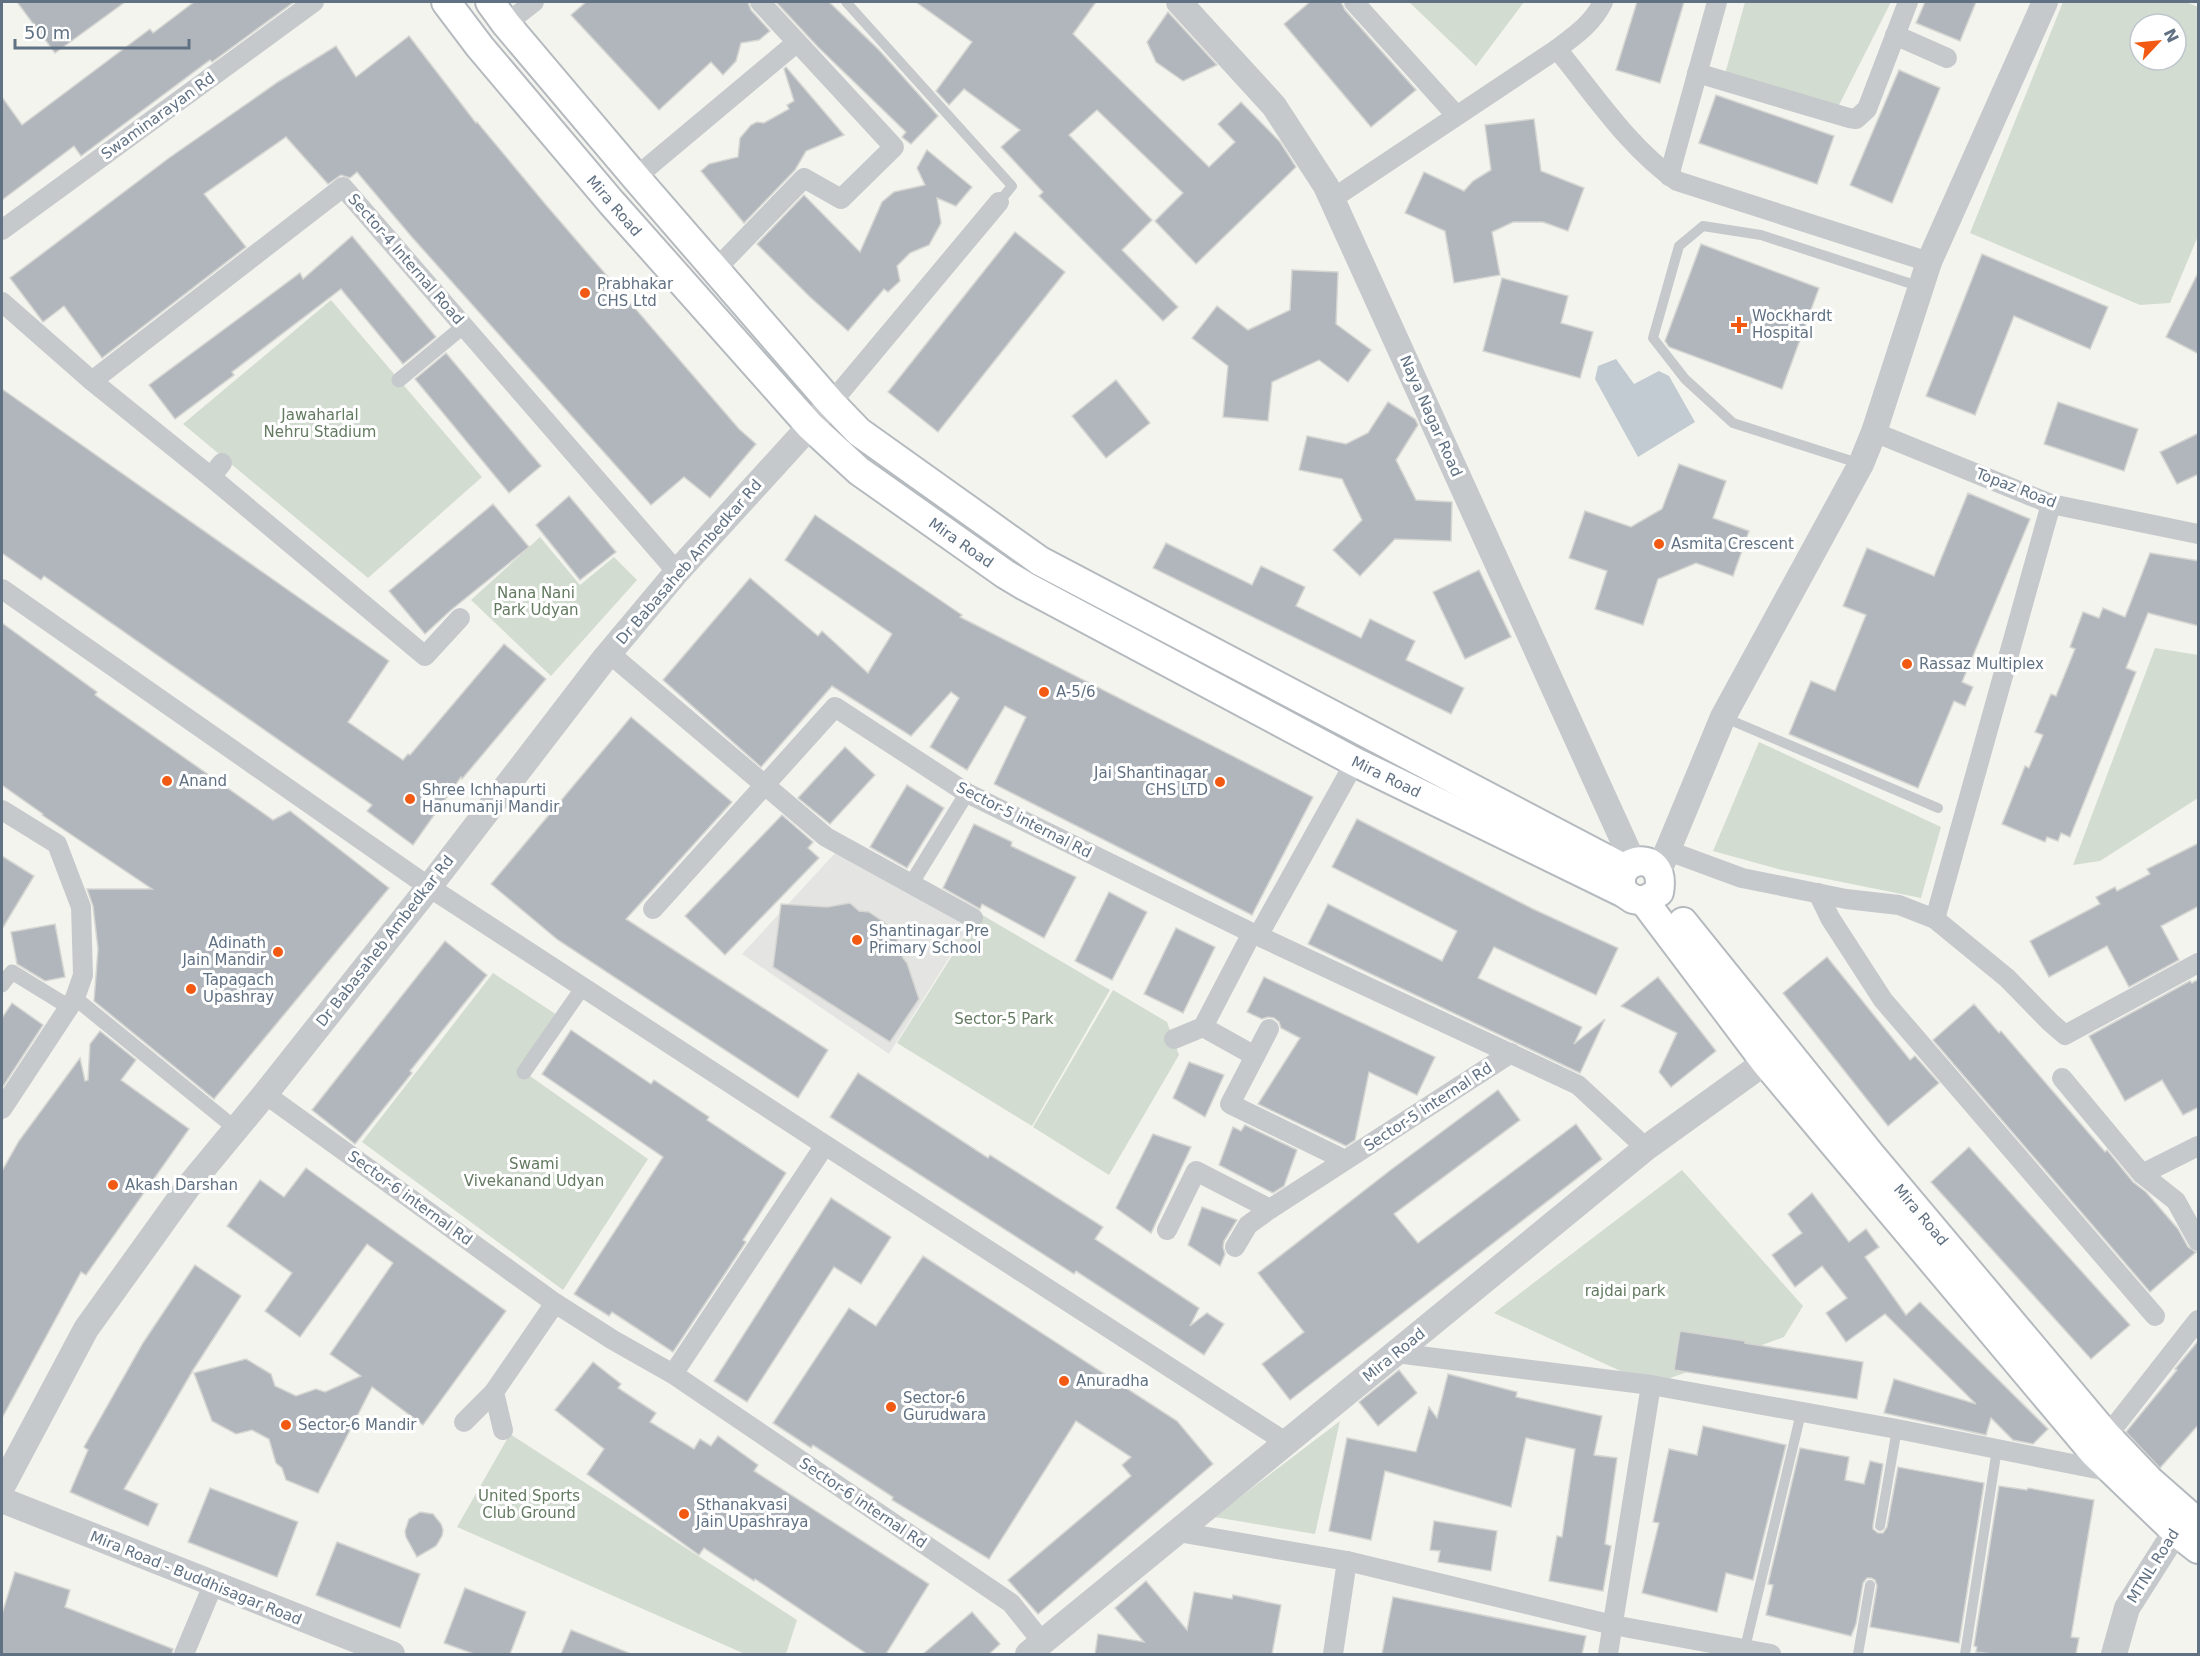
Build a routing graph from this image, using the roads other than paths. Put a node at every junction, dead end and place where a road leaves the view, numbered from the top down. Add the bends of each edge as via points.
1 (314, 2) edge
2 (446, 2) edge
3 (490, 2) edge
4 (534, 2) edge
5 (760, 2) edge
6 (846, 2) edge
7 (1179, 2) edge
8 (1354, 2) edge
9 (1603, 2) edge
10 (1717, 2) edge
11 (1908, 2) edge
12 (2044, 2) edge
13 (506, 24) junction
14 (1895, 35) junction
15 (796, 43) junction
16 (1557, 49) junction
17 (1947, 58) dead end
18 (1697, 73) junction
19 (1456, 115) junction
20 (1669, 176) junction
21 (636, 177) junction
22 (1332, 199) junction
23 (999, 202) joint
24 (2, 230) edge
25 (1929, 262) junction
26 (716, 269) junction
27 (1922, 287) junction
28 (2, 302) edge
29 (464, 326) junction
30 (399, 380) dead end
31 (93, 381) junction
32 (831, 403) junction
33 (810, 426) junction
34 (1874, 432) junction
35 (1861, 464) junction
36 (2051, 504) junction
37 (2199, 534) edge
38 (677, 572) junction
39 (2, 589) edge
40 (460, 618) dead end
41 (609, 653) junction
42 (1723, 717) junction
43 (1355, 762) junction
44 (764, 786) junction
45 (967, 793) junction
46 (1938, 808) dead end
47 (2, 810) edge
48 (1644, 877) junction
49 (911, 884) junction
50 (429, 887) junction
51 (1818, 893) junction
52 (653, 909) dead end
53 (973, 918) dead end
54 (1935, 919) junction
55 (1255, 934) junction
56 (2199, 963) edge
57 (2, 986) edge
58 (583, 987) junction
59 (72, 1002) junction
60 (1203, 1028) junction
61 (1269, 1029) dead end
62 (1174, 1039) dead end
63 (1511, 1053) junction
64 (1775, 1055) junction
65 (1255, 1056) junction
66 (524, 1072) dead end
67 (2062, 1078) dead end
68 (265, 1094) junction
69 (2, 1109) edge
70 (236, 1129) junction
71 (825, 1145) junction
72 (2199, 1146) edge
73 (1646, 1148) junction
74 (1345, 1161) junction
75 (2142, 1174) junction
76 (1270, 1209) junction
77 (1167, 1230) dead end
78 (2199, 1241) edge
79 (1235, 1247) dead end
80 (555, 1303) junction
81 (2155, 1316) dead end
82 (2199, 1320) edge
83 (1396, 1353) junction
84 (673, 1374) junction
85 (1651, 1385) junction
86 (494, 1392) junction
87 (1801, 1413) junction
88 (464, 1422) dead end
89 (504, 1430) dead end
90 (1897, 1430) junction
91 (1287, 1443) junction
92 (2100, 1444) junction
93 (1996, 1449) junction
94 (2125, 1471) junction
95 (2, 1486) edge
96 (2, 1500) edge
97 (1880, 1526) dead end
98 (2191, 1531) edge
99 (1178, 1532) junction
100 (1347, 1561) junction
101 (213, 1585) junction
102 (1870, 1586) dead end
103 (1613, 1625) junction
104 (1035, 1649) edge
105 (1744, 1652) edge
106 (184, 1654) edge
107 (392, 1654) edge
108 (1333, 1654) edge
109 (1608, 1654) edge
110 (1771, 1654) edge
111 (1857, 1654) edge
112 (1965, 1654) edge
113 (2114, 1654) edge
114 (2127, 1654) edge

1 - 24 street, Swaminarayan Rd
2 - 33 main road, Mira Road via 610,202
3 - 13 main road, Mira Road
4 - 13 street
5 - 15 street
6 - 23 lane via 1012,186
7 - 22 street, Naya Nagar Road via 1274,106
8 - 19 street
9 - 16 street via 1582,31
10 - 18 street
11 - 14 street
12 - 25 street
13 - 21 main road, Mira Road
14 - 17 street
14 - 18 street via 1867,109 1856,119
15 - 21 street
15 - 26 street via 894,147 841,200 804,178
16 - 19 street
16 - 20 street via 1640,151
18 - 20 street
19 - 22 street
20 - 25 street
21 - 26 main road, Mira Road
22 - 48 street, Naya Nagar Road
23 - 32 street
25 - 27 street
26 - 32 main road, Mira Road
27 - 34 street
27 - 35 lane via 1761,235 1703,226 1680,246 1653,338 1685,379 1733,423
28 - 31 street
29 - 30 street
29 - 31 street, Sector-4 Internal Road via 343,187
29 - 38 street, Sector-4 Internal Road
31 - 40 street via 217,470 425,656
32 - 33 street, Dr Babasaheb Ambedkar Rd
32 - 48 main road, Mira Road via 859,432 1040,561
33 - 38 street, Dr Babasaheb Ambedkar Rd
33 - 43 main road, Mira Road via 859,471 1005,574
34 - 35 street
34 - 36 street, Topaz Road
35 - 42 street
36 - 37 street, Topaz Road
36 - 54 street
38 - 41 street, Dr Babasaheb Ambedkar Rd
39 - 50 street
41 - 44 street
41 - 50 street, Dr Babasaheb Ambedkar Rd
42 - 46 lane
42 - 48 street
43 - 48 main road, Mira Road
43 - 55 street
44 - 45 street, Sector-5 internal Rd via 835,707
44 - 49 street via 826,837
44 - 52 street, Sector-5 internal Rd
45 - 49 street
45 - 55 street, Sector-5 internal Rd
47 - 59 street via 57,844 81,907 83,975
48 - 51 street via 1742,878
48 - 64 main road, Mira Road
49 - 53 street
50 - 58 street
50 - 68 street, Dr Babasaheb Ambedkar Rd
51 - 54 street via 1899,905
51 - 81 street via 1882,1000
54 - 56 street via 2007,978 2065,1035
55 - 60 street
55 - 63 street, Sector-5 internal Rd
57 - 59 street via 12,972
58 - 66 street
58 - 71 street
59 - 69 street
59 - 70 street
60 - 62 street
60 - 65 street
61 - 65 street
63 - 73 street, Sector-5 internal Rd via 1578,1085
63 - 74 street, Sector-5 internal Rd
64 - 73 street, Mira Road
64 - 92 main road, Mira Road via 1870,1154
65 - 74 street via 1230,1104
67 - 75 street
68 - 70 street, Dr Babasaheb Ambedkar Rd
68 - 80 street, Sector-6 internal Rd
70 - 95 street, Dr Babasaheb Ambedkar Rd via 188,1187 86,1329
71 - 84 street
71 - 91 street
72 - 75 street
73 - 83 street, Mira Road
74 - 76 street, Sector-5 internal Rd
75 - 78 street via 2176,1201
76 - 77 street via 1196,1172
76 - 79 street, Sector-5 internal Rd via 1248,1225
80 - 84 street, Sector-6 internal Rd
80 - 86 street
82 - 92 street
83 - 85 street
83 - 91 street, Mira Road
84 - 104 street, Sector-6 internal Rd via 1011,1603
85 - 87 street
85 - 103 street
86 - 88 street
86 - 89 street
87 - 90 street
87 - 105 lane
90 - 93 street
90 - 97 lane
91 - 99 street, Mira Road
92 - 94 main road, Mira Road
93 - 94 street
93 - 112 lane
94 - 98 main road, Mira Road
96 - 101 street, Mira Road - Buddhisagar Road
98 - 113 street, MTNL Road via 2127,1608
98 - 114 street, MTNL Road via 2144,1604
99 - 100 street
99 - 104 street, Mira Road
100 - 103 street
100 - 108 street
101 - 106 street
101 - 107 street, Mira Road - Buddhisagar Road
102 - 111 lane
103 - 105 street
103 - 109 street
105 - 110 street

